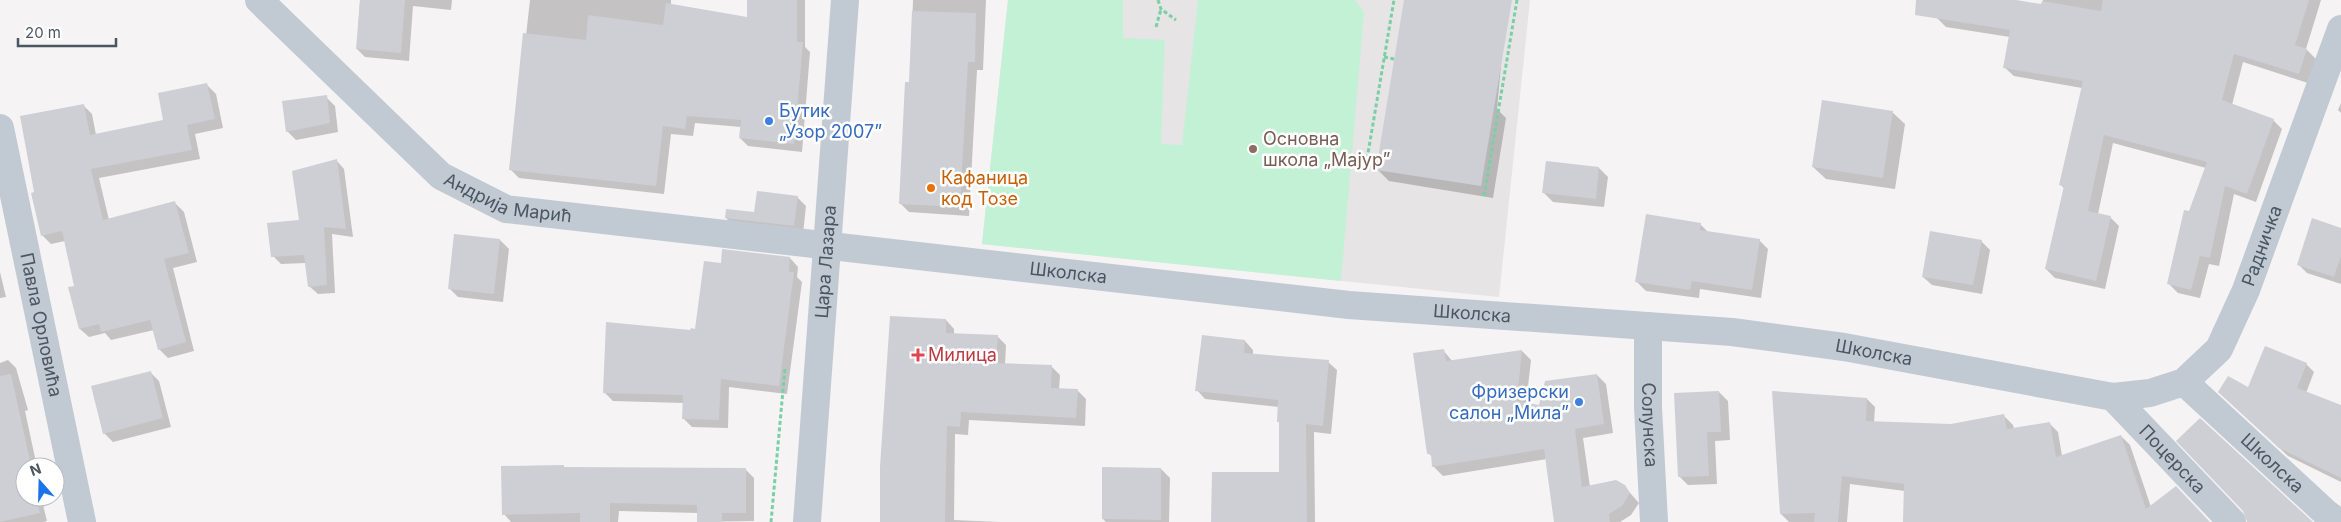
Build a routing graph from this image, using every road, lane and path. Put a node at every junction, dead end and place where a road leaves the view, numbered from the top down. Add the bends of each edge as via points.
1 (260, 0) edge
2 (845, 0) edge
3 (1158, 0) edge
4 (1394, 0) edge
5 (1517, 0) edge
6 (1161, 9) junction
7 (1176, 20) dead end
8 (1156, 27) dead end
9 (2341, 29) edge
10 (1384, 57) junction
11 (1394, 59) dead end
12 (0, 128) edge
13 (1366, 165) dead end
14 (1484, 196) dead end
15 (827, 246) junction
16 (1648, 326) junction
17 (2184, 382) junction
18 (2113, 397) junction
19 (82, 522) edge
20 (808, 522) edge
21 (1654, 522) edge
22 (2232, 522) edge
23 (2338, 522) edge

1 - 15 street, Андрија Марић via 441,176 506,209
2 - 15 street, Цара Лазара
3 - 6 path
4 - 10 path
5 - 14 path via 1502,73
6 - 7 path
6 - 8 path
9 - 17 street, Радничка via 2246,290 2219,349
10 - 11 path
10 - 13 path
12 - 19 street, Павла Орловића
15 - 16 street, Школска via 1349,305
15 - 20 street, Цара Лазара
16 - 18 street, Школска via 1732,332 1844,346
16 - 21 street, Солунска
17 - 18 street, Радничка via 2150,392
17 - 23 street, Школска
18 - 22 street, Поцерска

